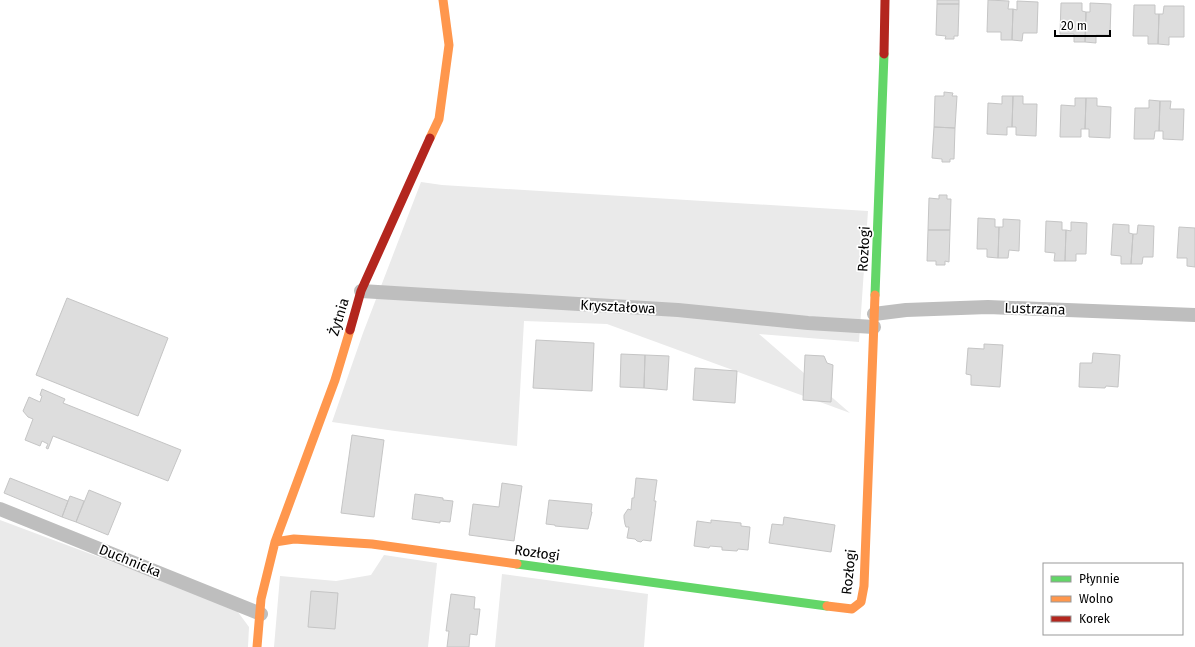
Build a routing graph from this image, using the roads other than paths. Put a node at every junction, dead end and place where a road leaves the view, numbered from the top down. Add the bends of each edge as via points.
1 (443, 0) edge
2 (885, 0) edge
3 (362, 292) junction
4 (1195, 316) edge
5 (874, 321) junction
6 (0, 509) edge
7 (275, 542) junction
8 (261, 614) junction
9 (257, 647) edge

1 - 3 street, Żytnia via 449,45 438,118
2 - 5 street, Rozłogi via 880,211
3 - 5 street, Kryształowa via 678,310 808,323
3 - 7 street, Żytnia via 334,380
4 - 5 street, Lustrzana via 988,307 906,310
5 - 7 street, Rozłogi via 864,586 861,602 852,608 372,544 294,539
6 - 8 street, Duchnicka
7 - 8 street, Żytnia
8 - 9 street, Żytnia

